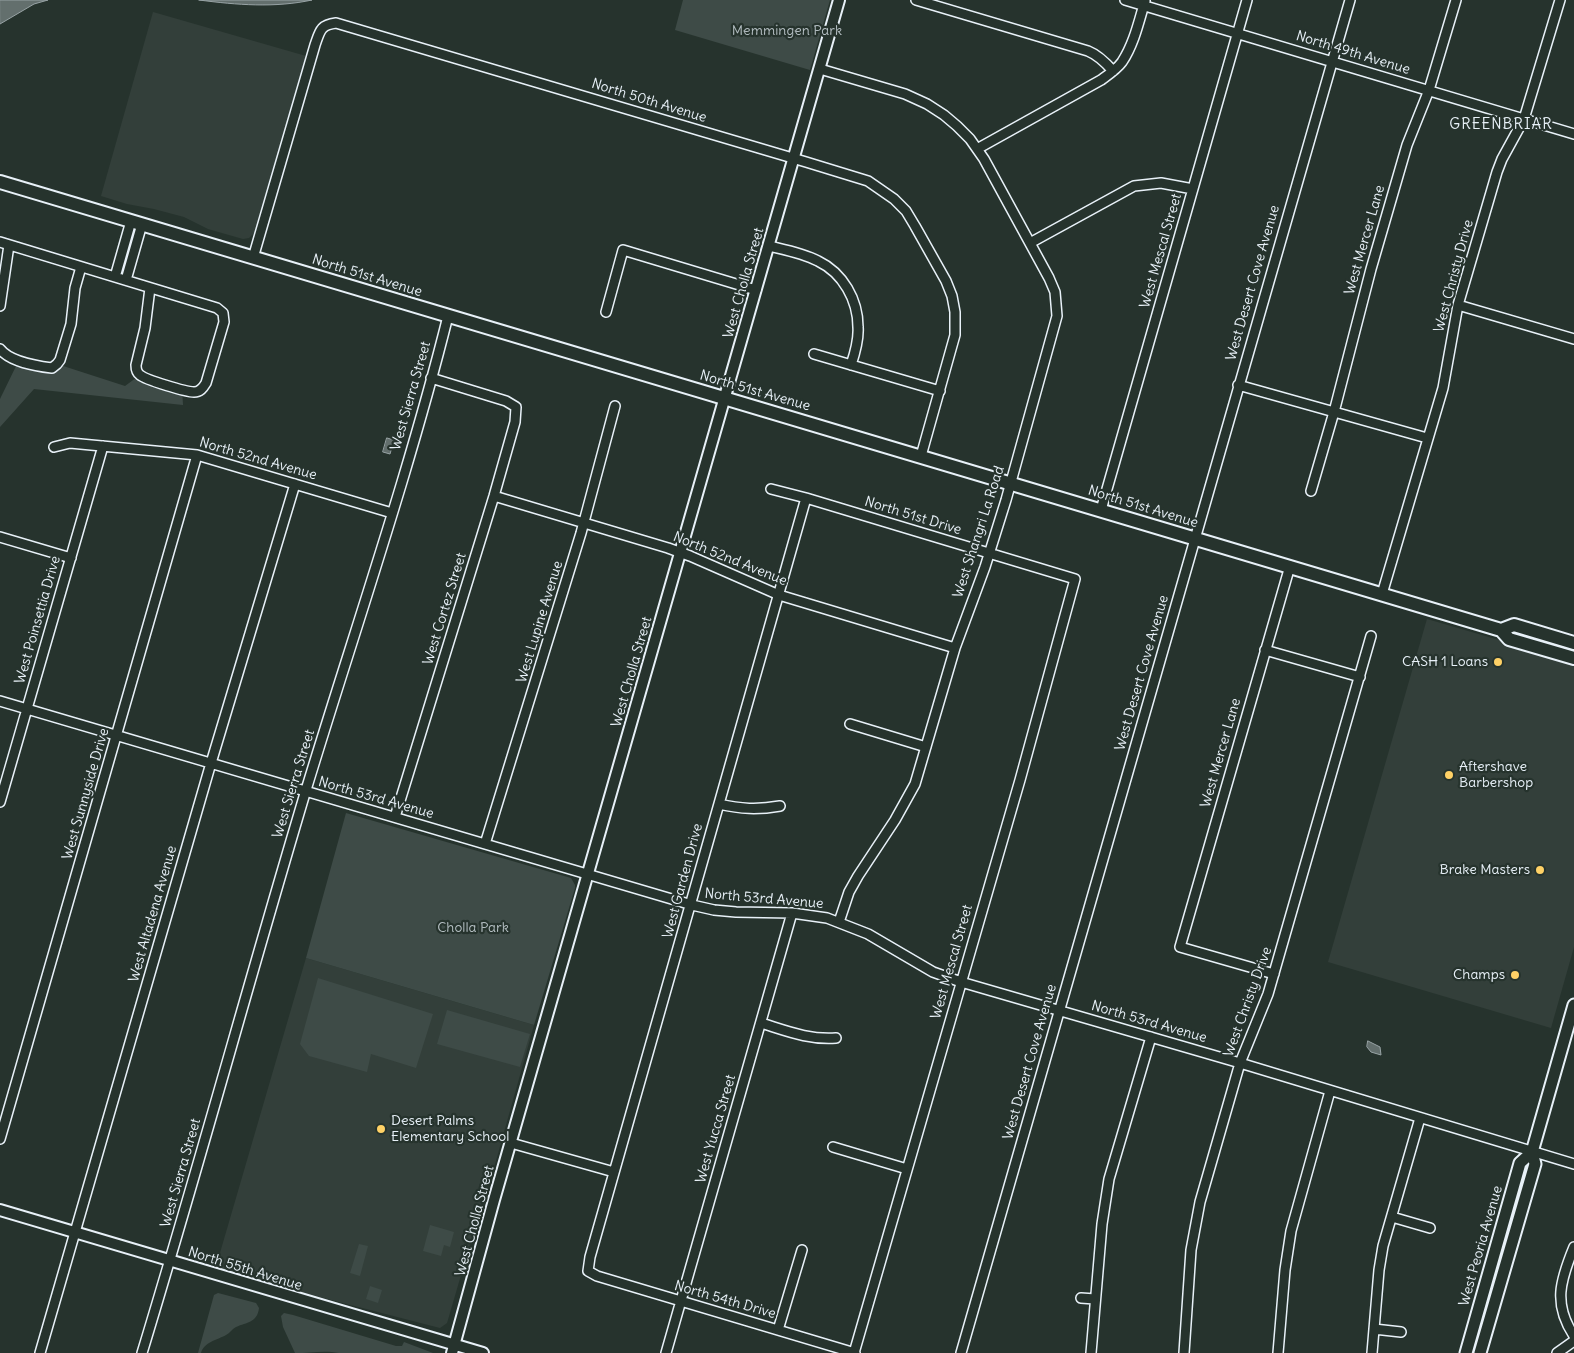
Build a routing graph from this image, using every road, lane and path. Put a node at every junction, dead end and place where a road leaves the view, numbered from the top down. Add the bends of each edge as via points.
1 (840, 0) edge
2 (916, 0) edge
3 (1125, 0) edge
4 (1247, 0) edge
5 (1350, 0) edge
6 (1456, 0) edge
7 (1560, 0) edge
8 (1144, 3) edge
9 (1238, 33) junction
10 (1332, 62) junction
11 (820, 69) junction
12 (1113, 71) junction
13 (1429, 90) junction
14 (1524, 119) junction
15 (1574, 134) edge
16 (977, 149) junction
17 (794, 159) junction
18 (0, 182) edge
19 (1193, 189) junction
20 (137, 222) junction
21 (0, 242) edge
22 (1030, 243) junction
23 (9, 245) junction
24 (770, 246) junction
25 (253, 258) junction
26 (81, 267) junction
27 (115, 277) junction
28 (126, 280) junction
29 (150, 288) junction
30 (756, 290) junction
31 (1458, 304) junction
32 (0, 306) edge
33 (606, 312) dead end
34 (448, 316) junction
35 (1574, 339) edge
36 (0, 348) edge
37 (814, 354) dead end
38 (851, 365) junction
39 (431, 378) junction
40 (1238, 385) junction
41 (940, 392) junction
42 (725, 398) junction
43 (615, 406) dead end
44 (1334, 412) junction
45 (1427, 438) junction
46 (103, 446) junction
47 (54, 447) dead end
48 (197, 455) junction
49 (921, 456) junction
50 (295, 484) junction
51 (1011, 484) junction
52 (771, 489) dead end
53 (1311, 491) dead end
54 (494, 496) junction
55 (806, 498) junction
56 (1101, 510) junction
57 (392, 513) junction
58 (584, 523) junction
59 (0, 537) edge
60 (1195, 539) junction
61 (680, 553) junction
62 (989, 553) junction
63 (71, 558) junction
64 (1290, 566) junction
65 (1075, 579) joint
66 (1382, 594) junction
67 (779, 595) junction
68 (1501, 630) junction
69 (1371, 636) dead end
70 (1574, 643) edge
71 (955, 648) junction
72 (1265, 650) junction
73 (1574, 658) edge
74 (1360, 677) junction
75 (0, 701) edge
76 (27, 709) junction
77 (850, 724) dead end
78 (118, 735) junction
79 (926, 747) junction
80 (211, 763) junction
81 (306, 791) junction
82 (0, 802) edge
83 (719, 804) junction
84 (780, 806) dead end
85 (395, 818) junction
86 (485, 844) junction
87 (588, 874) junction
88 (692, 905) junction
89 (792, 913) junction
90 (839, 922) junction
91 (1274, 974) junction
92 (961, 982) junction
93 (1574, 1005) edge
94 (1060, 1010) junction
95 (761, 1023) junction
96 (1152, 1037) junction
97 (836, 1038) dead end
98 (1240, 1063) junction
99 (1330, 1091) junction
100 (1420, 1118) junction
101 (0, 1139) edge
102 (511, 1143) junction
103 (833, 1147) dead end
104 (1532, 1152) junction
105 (1574, 1164) edge
106 (907, 1169) junction
107 (614, 1172) junction
108 (0, 1210) edge
109 (1392, 1216) junction
110 (1430, 1228) dead end
111 (75, 1232) junction
112 (1574, 1247) edge
113 (802, 1250) dead end
114 (170, 1261) junction
115 (588, 1271) joint
116 (1081, 1298) dead end
117 (1095, 1299) junction
118 (681, 1302) junction
119 (1374, 1329) junction
120 (778, 1330) junction
121 (1401, 1332) dead end
122 (1574, 1336) edge
123 (1574, 1341) edge
124 (453, 1349) edge
125 (40, 1353) edge
126 (142, 1353) edge
127 (483, 1353) edge
128 (666, 1353) edge
129 (855, 1353) edge
130 (961, 1353) edge
131 (1090, 1353) edge
132 (1184, 1353) edge
133 (1278, 1353) edge
134 (1372, 1353) edge
135 (1466, 1353) edge
136 (1480, 1353) edge
137 (1558, 1353) edge

1 - 11 street, West Cholla Street
2 - 12 street via 1088,51
3 - 8 street, North 49th Avenue
4 - 9 street, West Mescal Street
5 - 10 street, West Desert Cove Avenue
6 - 13 street, West Mercer Lane
7 - 14 street, West Christy Drive
8 - 9 street, North 49th Avenue
8 - 12 street via 1129,49
9 - 10 street, North 49th Avenue
9 - 19 street, West Mescal Street
10 - 13 street, North 49th Avenue
10 - 40 street, West Desert Cove Avenue
11 - 16 street, West Shangri La Road via 905,94 927,104 957,126
11 - 17 street, West Cholla Street
12 - 16 street
13 - 14 street, North 49th Avenue
13 - 44 street, West Mercer Lane via 1404,154 1362,299
14 - 15 street, North 49th Avenue
14 - 31 street, West Christy Drive via 1497,172
16 - 22 street, West Shangri La Road
17 - 24 street, West Cholla Street
17 - 25 street, North 50th Avenue via 336,23 326,24 315,45
17 - 41 street, North 50th Avenue via 868,181 906,211 952,296 955,335
18 - 20 main road, North 51st Avenue
19 - 22 street via 1161,184 1134,186
19 - 56 street, West Mescal Street
20 - 25 main road, North 51st Avenue
20 - 27 street
20 - 28 street
21 - 23 street
22 - 51 street, West Shangri La Road via 1050,278 1057,316
23 - 26 street
23 - 32 street
24 - 30 street, West Cholla Street
24 - 38 street via 819,261 834,271 850,291 858,327
25 - 34 main road, North 51st Avenue
26 - 27 street
26 - 36 street via 71,324 60,360 52,368 17,359 3,353
27 - 28 street
28 - 29 street
29 - 29 street via 217,308 223,313 224,322 201,390 194,392 157,382 136,371
30 - 33 street via 623,250
30 - 42 street, West Cholla Street
31 - 35 street
31 - 45 street, West Christy Drive via 1443,388
34 - 39 street, West Sierra Street
34 - 42 main road, North 51st Avenue
37 - 38 street
38 - 41 street
39 - 54 street, West Cortez Street via 516,407 515,422
39 - 57 street, West Sierra Street
40 - 44 street
40 - 60 street, West Desert Cove Avenue
41 - 49 street
42 - 49 main road, North 51st Avenue
42 - 61 street, West Cholla Street
43 - 58 street, West Lupine Avenue
44 - 45 street
44 - 53 street, West Mercer Lane
45 - 66 street, West Christy Drive
46 - 47 street, North 52nd Avenue via 70,444
46 - 48 street, North 52nd Avenue
46 - 63 street, West Poinsettia Drive
48 - 50 street, North 52nd Avenue
48 - 78 street, West Sunnyside Drive
49 - 51 main road, North 51st Avenue
50 - 57 street, North 52nd Avenue
50 - 80 street, West Altadena Avenue
51 - 56 main road, North 51st Avenue
51 - 62 street, West Shangri La Road
52 - 55 street, North 51st Drive
54 - 58 street, North 52nd Avenue
54 - 85 street, West Cortez Street
55 - 62 street, North 51st Drive
55 - 67 street, West Garden Drive
56 - 60 main road, North 51st Avenue
57 - 81 street, West Sierra Street
58 - 61 street, North 52nd Avenue
58 - 86 street, West Lupine Avenue
59 - 63 street
60 - 64 main road, North 51st Avenue
60 - 94 street, West Desert Cove Avenue
61 - 67 street, North 52nd Avenue
61 - 87 street, West Cholla Street
62 - 65 street, North 51st Drive
62 - 71 street, West Shangri La Road
63 - 76 street, West Poinsettia Drive
64 - 66 main road, North 51st Avenue
64 - 72 street, West Mercer Lane
65 - 92 street, West Mescal Street
66 - 68 main road, North 51st Avenue
67 - 71 street, North 52nd Avenue
67 - 83 street, West Garden Drive
68 - 70 main road, North 51st Avenue via 1514,624
68 - 73 main road, North 51st Avenue via 1509,639
69 - 74 street, West Christy Drive
71 - 79 street, West Shangri La Road
72 - 74 street
72 - 91 street, West Mercer Lane via 1180,947
74 - 91 street, West Christy Drive
75 - 76 street, North 53rd Avenue
76 - 78 street, North 53rd Avenue
76 - 82 street, West Poinsettia Drive
77 - 79 street
78 - 80 street, North 53rd Avenue
78 - 101 street, West Sunnyside Drive
79 - 90 street, West Shangri La Road via 914,784 858,876
80 - 81 street, North 53rd Avenue
80 - 111 street, West Altadena Avenue
81 - 85 street, North 53rd Avenue
81 - 114 street, West Sierra Street
83 - 84 street via 753,810
83 - 88 street, West Garden Drive
85 - 86 street, North 53rd Avenue
86 - 87 street, North 53rd Avenue
87 - 88 street, North 53rd Avenue
87 - 102 street, West Cholla Street
88 - 89 street, North 53rd Avenue via 736,912
88 - 107 street, West Garden Drive
89 - 90 street, North 53rd Avenue
89 - 95 street, West Yucca Street
90 - 92 street, North 53rd Avenue via 868,934 933,972
91 - 98 street, West Christy Drive
92 - 94 street, North 53rd Avenue
92 - 106 street, West Mescal Street
93 - 104 main road, West Peoria Avenue
94 - 96 street, North 53rd Avenue
94 - 130 street, West Desert Cove Avenue
95 - 97 street via 811,1038
95 - 118 street, West Yucca Street
96 - 98 street, North 53rd Avenue
96 - 117 street via 1109,1179
98 - 99 street, North 53rd Avenue
98 - 132 street, West Christy Drive via 1212,1156 1191,1250
99 - 100 street, North 53rd Avenue
99 - 133 street via 1291,1231
100 - 104 street, North 53rd Avenue
100 - 109 street
102 - 107 street
102 - 124 street, West Cholla Street
103 - 106 street
104 - 105 street, North 53rd Avenue
104 - 135 main road, West Peoria Avenue via 1520,1163
104 - 136 main road, West Peoria Avenue via 1535,1164
106 - 129 street, West Mescal Street
107 - 115 street, West Garden Drive
108 - 111 street, North 55th Avenue
109 - 110 street
109 - 119 street via 1379,1270
111 - 114 street, North 55th Avenue
111 - 125 street, West Altadena Avenue
112 - 122 street via 1560,1285 1562,1314
113 - 120 street
114 - 124 street, North 55th Avenue
114 - 126 street
115 - 118 street, North 54th Drive
116 - 117 street
117 - 131 street
118 - 120 street, North 54th Drive
118 - 128 street, West Yucca Street
119 - 121 street
119 - 134 street
120 - 129 street, North 54th Drive
123 - 137 street
124 - 127 street, North 55th Avenue

